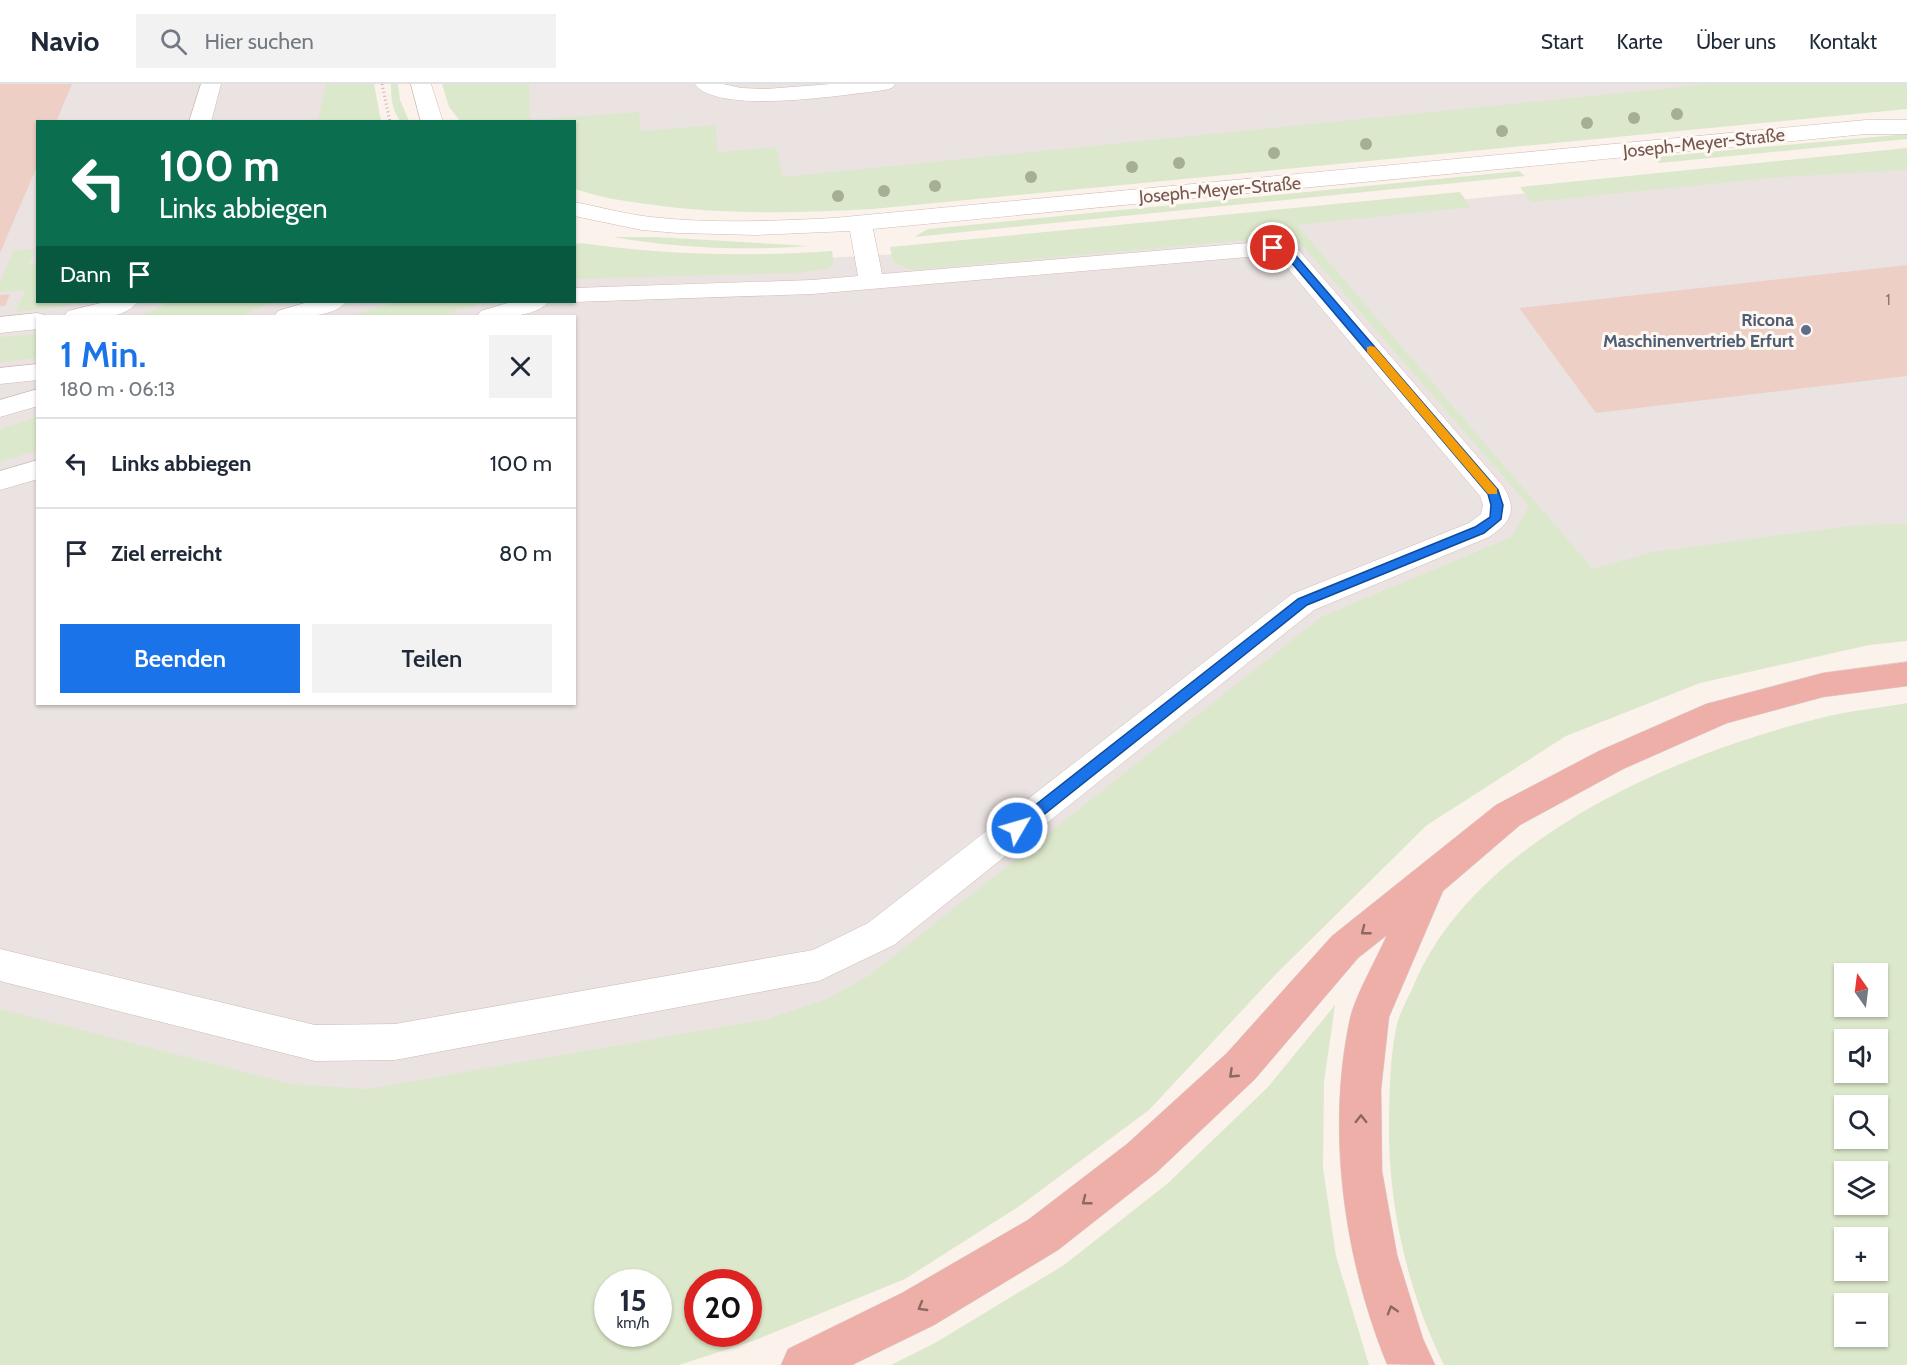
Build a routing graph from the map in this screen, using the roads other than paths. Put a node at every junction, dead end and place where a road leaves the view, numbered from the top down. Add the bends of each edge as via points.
1 (211, 84) edge
2 (421, 84) edge
3 (705, 84) edge
4 (885, 84) edge
5 (201, 120) edge
6 (431, 120) edge
7 (1907, 120) edge
8 (1907, 126) edge
9 (1866, 128) junction
10 (576, 209) edge
11 (860, 224) junction
12 (872, 282) junction
13 (576, 295) edge
14 (122, 303) edge
15 (330, 303) edge
16 (532, 303) edge
17 (82, 315) edge
18 (290, 315) edge
19 (493, 315) edge
20 (36, 321) edge
21 (0, 325) edge
22 (36, 372) edge
23 (0, 376) edge
24 (36, 398) edge
25 (0, 409) edge
26 (36, 470) edge
27 (0, 481) edge
28 (1907, 675) edge
29 (1428, 882) junction
30 (0, 965) edge
31 (804, 1365) edge
32 (1412, 1365) edge

1 - 5 street
2 - 6 street
3 - 4 street via 723,92 762,95
7 - 9 street, Joseph-Meyer-Straße
8 - 9 street, Joseph-Meyer-Straße
9 - 11 street, Joseph-Meyer-Straße
10 - 11 street, Joseph-Meyer-Straße via 650,224 696,227
11 - 12 street
12 - 13 street
12 - 30 street via 1251,249 1273,248 1288,253 1493,493 1497,505 1495,519 1479,530 1303,602 881,934 819,965 395,1042 315,1043
14 - 17 street
15 - 18 street
16 - 19 street
20 - 21 street
22 - 23 street
24 - 25 street
26 - 27 street
28 - 29 highway via 1823,685 1718,713 1611,760 1508,815
29 -> 31 highway via 1345,947 1241,1066 1142,1158 1043,1235 918,1310
32 -> 29 highway via 1403,1348 1375,1256 1361,1171 1361,1089 1370,1017

